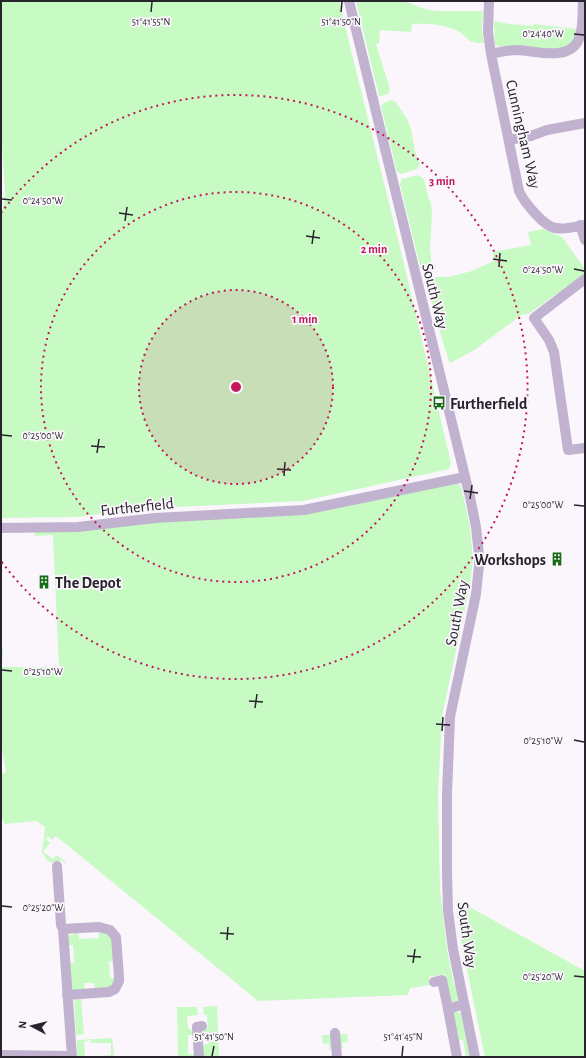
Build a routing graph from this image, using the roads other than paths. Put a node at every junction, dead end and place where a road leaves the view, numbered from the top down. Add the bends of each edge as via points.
1 (349, 1) edge
2 (489, 1) edge
3 (583, 1) edge
4 (491, 54) junction
5 (585, 122) edge
6 (509, 140) junction
7 (583, 225) edge
8 (585, 240) edge
9 (585, 279) edge
10 (585, 448) edge
11 (465, 477) junction
12 (1, 528) edge
13 (57, 866) dead end
14 (63, 929) junction
15 (434, 982) dead end
16 (68, 995) junction
17 (464, 1004) junction
18 (448, 1009) junction
19 (196, 1026) dead end
20 (335, 1033) dead end
21 (1, 1055) edge
22 (72, 1056) edge
23 (199, 1057) edge
24 (337, 1057) edge
25 (457, 1057) edge
26 (475, 1057) edge

1 - 11 street, South Way
2 - 4 street, Cunningham Way
3 - 4 street via 580,36 570,50 547,54 518,50
4 - 6 street, Cunningham Way
5 - 6 street
6 - 7 street, Cunningham Way via 519,191 524,200 549,226 558,229
7 - 8 street
9 - 10 street via 534,318 550,340 554,352 568,450
11 - 12 street, Furtherfield via 304,510 155,518 78,527
11 - 17 street, South Way via 476,528 479,572 450,716 447,794 448,911
13 - 14 street
14 - 16 street
14 - 16 street via 99,927 110,930 116,937 119,981 115,989 109,992
15 - 18 street, South Way via 442,980
16 - 22 street
17 - 18 street
17 - 26 street, South Way
18 - 25 street, South Way
19 - 23 street
20 - 24 street
21 - 22 street

